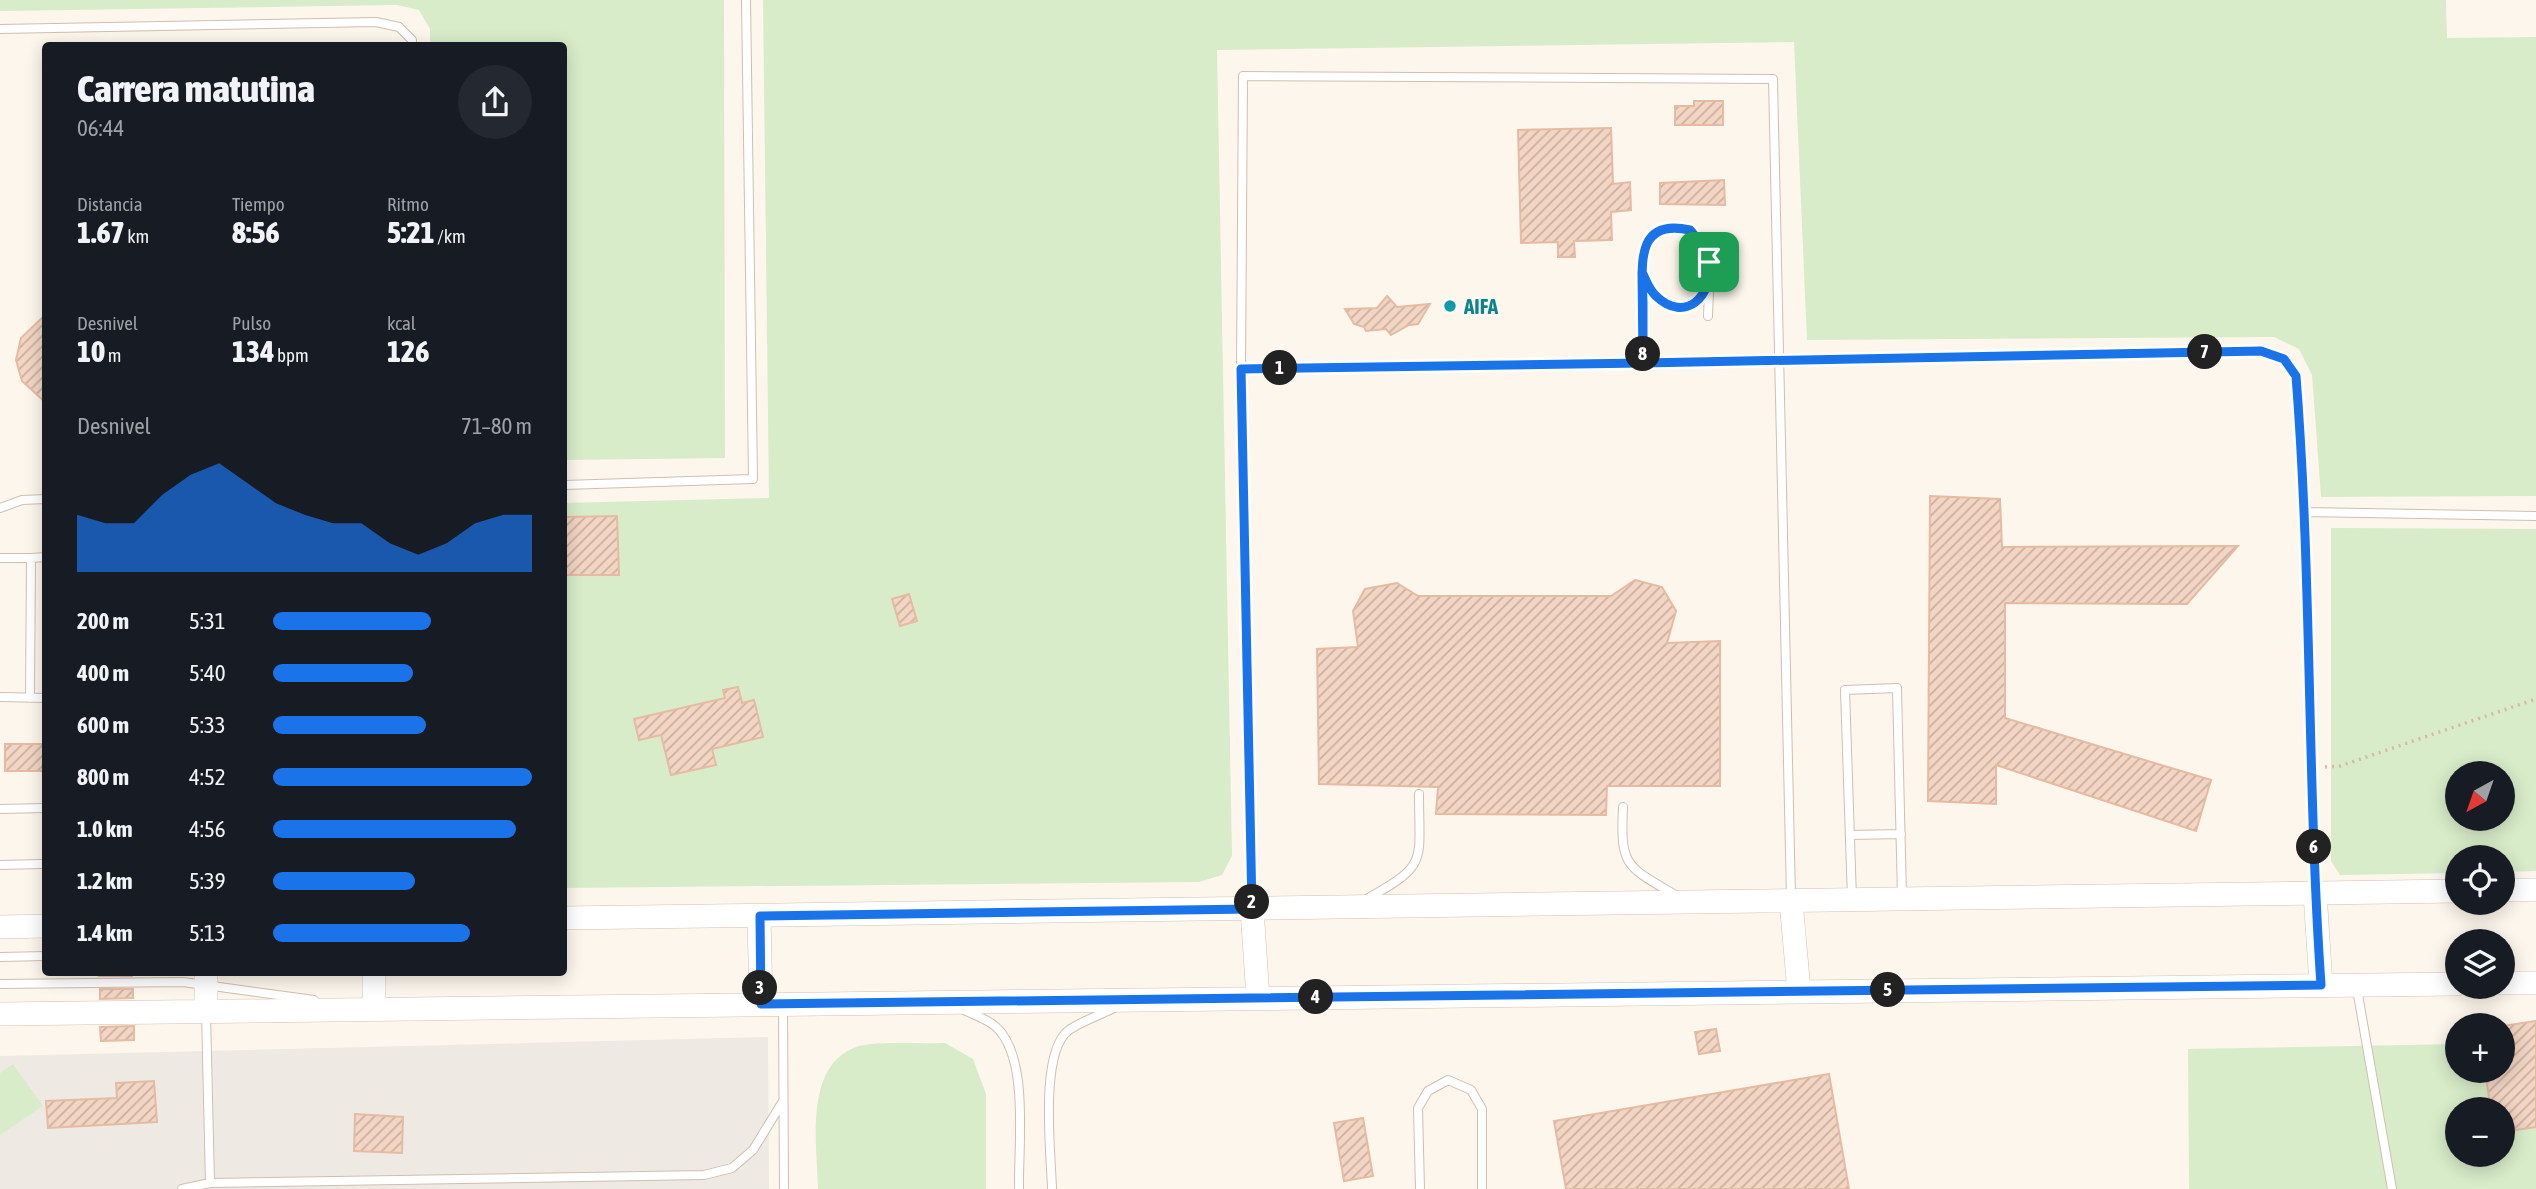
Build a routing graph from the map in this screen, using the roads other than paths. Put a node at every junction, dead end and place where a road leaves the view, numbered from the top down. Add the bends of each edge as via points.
1 (746, 0) edge
2 (0, 29) edge
3 (412, 42) edge
4 (1642, 272) junction
5 (1709, 287) junction
6 (1708, 316) dead end
7 (1779, 361) junction
8 (1643, 363) junction
9 (1241, 369) junction
10 (567, 485) edge
11 (42, 499) edge
12 (0, 508) edge
13 (2306, 512) junction
14 (2536, 516) edge
15 (42, 557) edge
16 (0, 558) edge
17 (31, 558) junction
18 (0, 697) edge
19 (30, 698) junction
20 (42, 698) edge
21 (1419, 794) dead end
22 (1623, 807) dead end
23 (42, 808) edge
24 (0, 809) edge
25 (1901, 834) junction
26 (1850, 835) junction
27 (0, 864) edge
28 (41, 864) dead end
29 (2515, 890) edge
30 (2536, 890) edge
31 (2445, 891) edge
32 (2315, 893) junction
33 (1903, 899) junction
34 (1852, 900) junction
35 (1791, 901) junction
36 (1688, 902) junction
37 (1352, 907) junction
38 (1252, 909) junction
39 (760, 916) junction
40 (567, 919) edge
41 (42, 926) edge
42 (0, 927) edge
43 (42, 956) edge
44 (0, 957) edge
45 (374, 976) edge
46 (206, 979) edge
47 (2515, 983) edge
48 (2536, 983) edge
49 (0, 984) edge
50 (2445, 984) edge
51 (2321, 985) junction
52 (2356, 985) junction
53 (1799, 992) junction
54 (1258, 998) junction
55 (1133, 999) junction
56 (946, 1001) junction
57 (772, 1004) junction
58 (374, 1008) junction
59 (206, 1010) junction
60 (0, 1014) edge
61 (783, 1101) junction
62 (210, 1183) junction
63 (182, 1189) edge
64 (784, 1189) edge
65 (1019, 1189) edge
66 (1052, 1189) edge
67 (1420, 1189) edge
68 (1482, 1189) edge
69 (2392, 1189) edge

1 - 10 lane via 753,479
2 - 3 lane via 376,22 399,27
4 - 5 lane via 1656,296 1666,303 1689,306
4 - 5 lane via 1642,255 1652,235 1670,227 1690,230 1706,249
4 - 8 lane
5 - 6 lane
7 - 8 lane
7 - 9 lane via 1773,79 1242,76
7 - 13 lane via 2261,351 2284,359 2296,376
7 - 35 lane
8 - 9 lane
9 - 38 lane
11 - 12 lane
13 - 14 lane
13 - 32 lane
15 - 17 lane
16 - 17 lane
17 - 19 lane
18 - 19 lane
19 - 20 lane
21 - 37 lane via 1419,859 1406,877
22 - 36 lane via 1623,856 1637,873
23 - 24 lane
25 - 26 lane
25 - 26 lane via 1897,688 1845,690
25 - 33 lane
26 - 34 lane
27 - 28 lane
29 - 30 street
31 - 32 street
32 - 33 street
32 - 51 street
33 - 34 street
34 - 35 street
35 - 36 street
35 - 53 street
36 - 37 street
37 - 38 street
38 - 39 street
38 - 54 street
39 - 40 street
39 - 57 street
41 - 42 street
43 - 44 lane
45 - 58 street
46 - 49 lane
46 - 58 lane
46 - 59 street
47 - 48 street
50 - 52 street
51 - 52 street
51 - 53 street
52 - 69 lane
53 - 54 street
54 - 55 street
55 - 56 street
55 - 66 lane via 1068,1030 1055,1049 1050,1074
56 - 57 street
56 - 65 lane via 995,1026 1011,1046 1017,1071
57 - 58 street
57 - 61 lane
58 - 59 street
59 - 60 street
59 - 62 lane
61 - 62 lane via 753,1150 732,1168 704,1175
61 - 64 lane
62 - 63 lane
67 - 68 lane via 1418,1108 1428,1091 1448,1080 1471,1090 1482,1109

